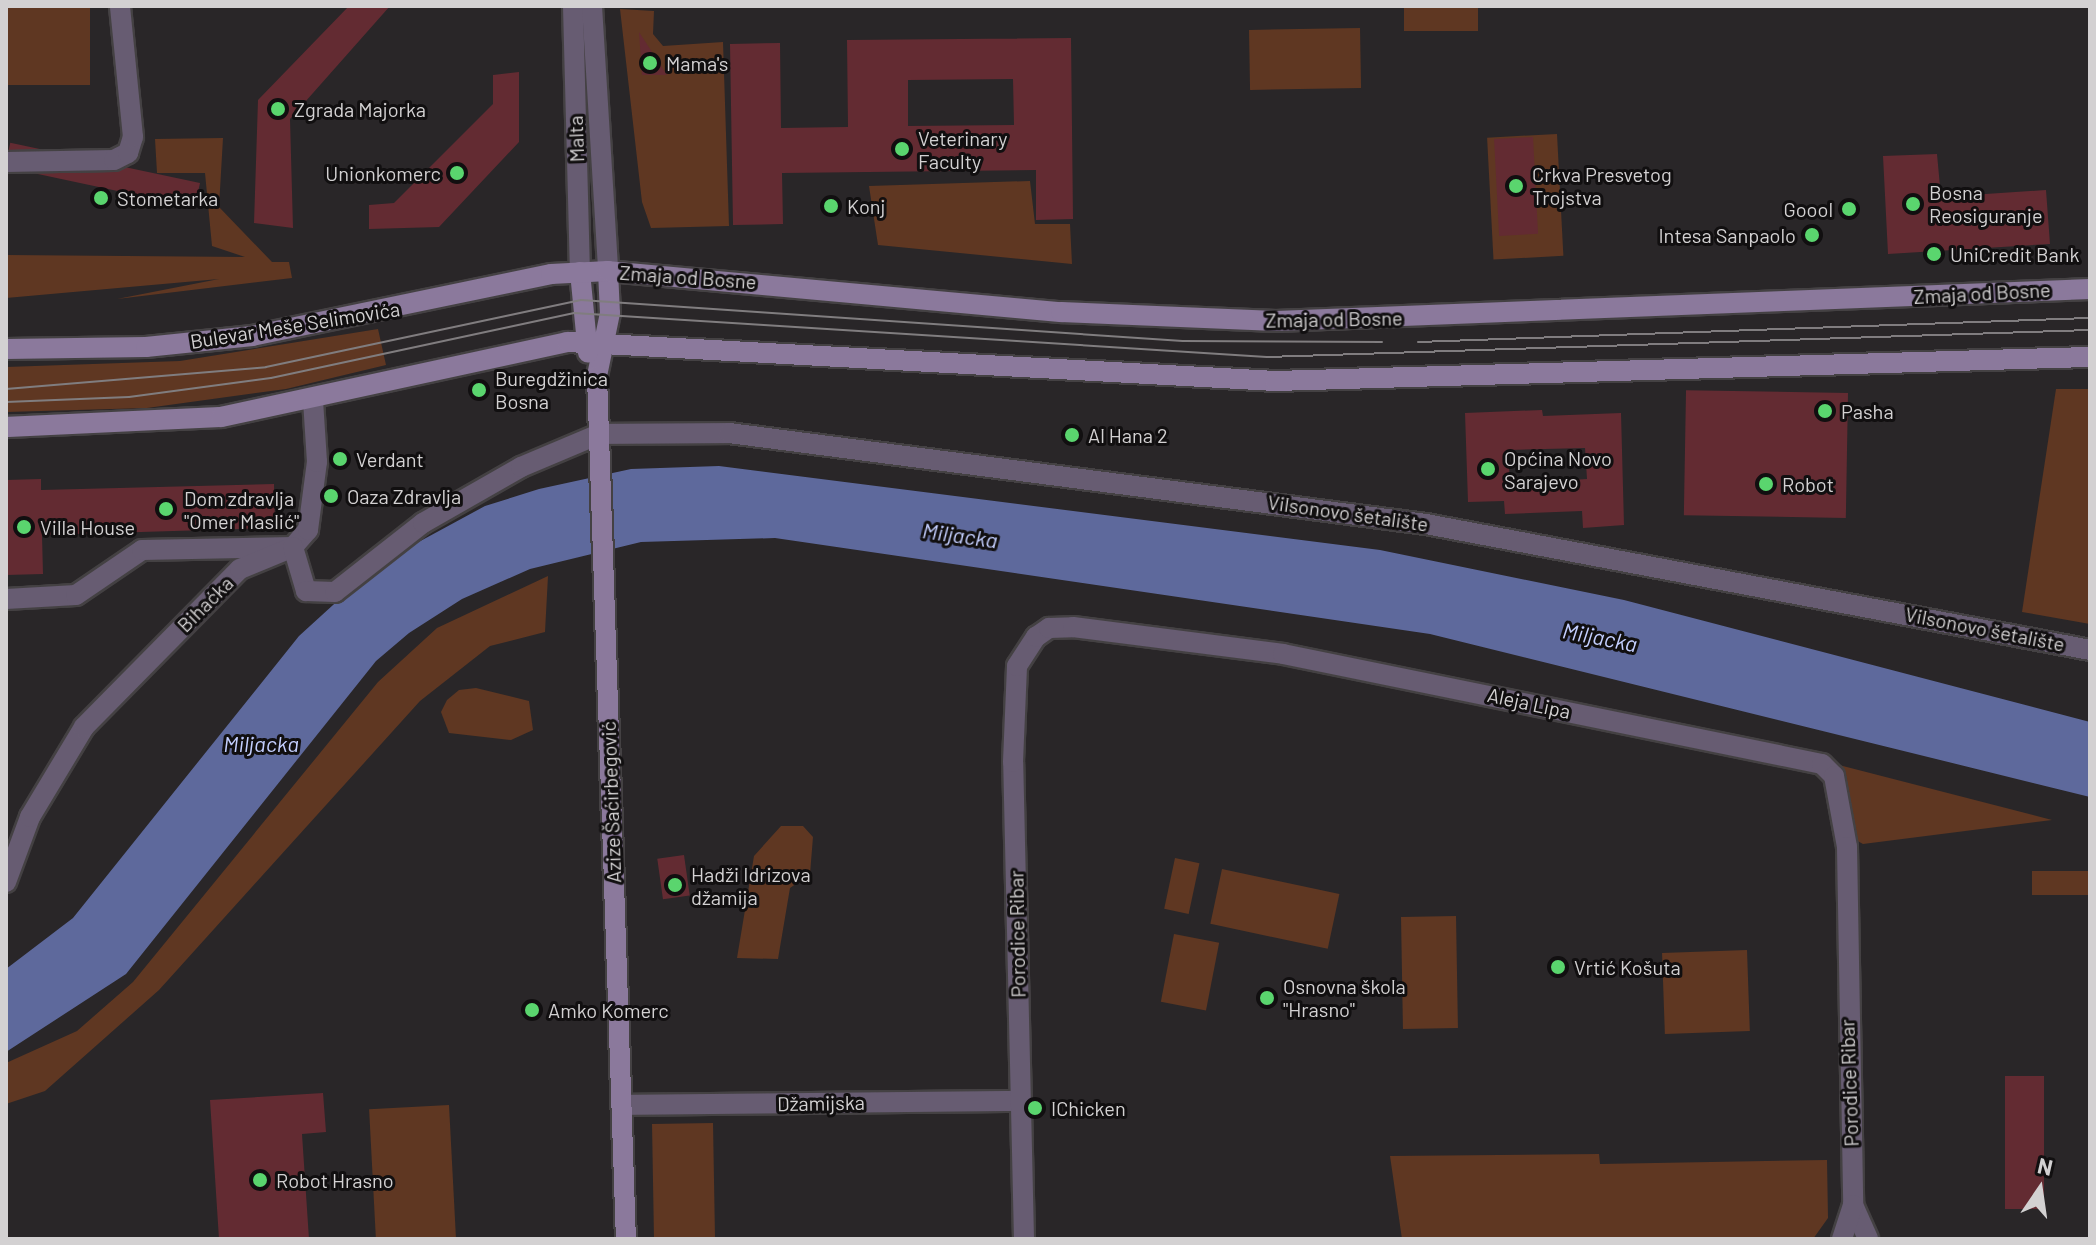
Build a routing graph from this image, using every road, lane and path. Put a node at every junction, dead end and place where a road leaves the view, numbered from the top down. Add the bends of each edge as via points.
1 (120, 6) edge
2 (573, 6) edge
3 (592, 6) edge
4 (6, 162) edge
5 (608, 271) junction
6 (580, 272) junction
7 (2090, 289) edge
8 (597, 342) junction
9 (6, 349) edge
10 (2090, 357) edge
11 (313, 400) junction
12 (6, 427) edge
13 (599, 434) junction
14 (293, 547) junction
15 (6, 599) edge
16 (1036, 637) joint
17 (2090, 650) edge
18 (6, 882) edge
19 (1847, 960) joint
20 (1021, 1101) junction
21 (622, 1105) junction
22 (1853, 1205) junction
23 (626, 1239) edge
24 (1024, 1239) edge
25 (1842, 1239) edge
26 (1868, 1239) edge

1 - 4 street via 133,137 128,153 114,160
2 - 6 street, Malta
3 - 5 street, Malta
5 - 6 main road, Zmaja od Bosne
5 - 7 main road, Zmaja od Bosne via 1061,312 1276,321
5 - 8 main road, Azize Šaćirbegović
6 - 8 main road, Azize Šaćirbegović
6 - 9 main road, Bulevar Meše Selimovića via 252,336 146,347
8 - 10 main road via 1260,381
8 - 11 main road via 547,344
8 - 13 main road, Azize Šaćirbegović
11 - 12 main road via 169,423
11 - 14 street via 317,462 308,530
13 - 14 street via 521,467 423,523 335,592 306,591
13 - 17 street, Vilsonovo šetalište via 729,433 1426,524
13 - 21 main road, Azize Šaćirbegović
14 - 15 street via 142,550 76,595
14 - 18 street, Bihaćka via 240,569 84,727 30,817
16 - 19 street, Aleja Lipa via 1049,628 1073,627 1283,654 1822,764 1838,789 1847,847
16 - 20 street, Porodice Ribar via 1017,666 1013,762
19 - 22 street, Porodice Ribar
20 - 21 street, Džamijska
20 - 24 street, Porodice Ribar
21 - 23 main road, Azize Šaćirbegović
22 - 25 street, Porodice Ribar
22 - 26 street, Porodice Ribar

